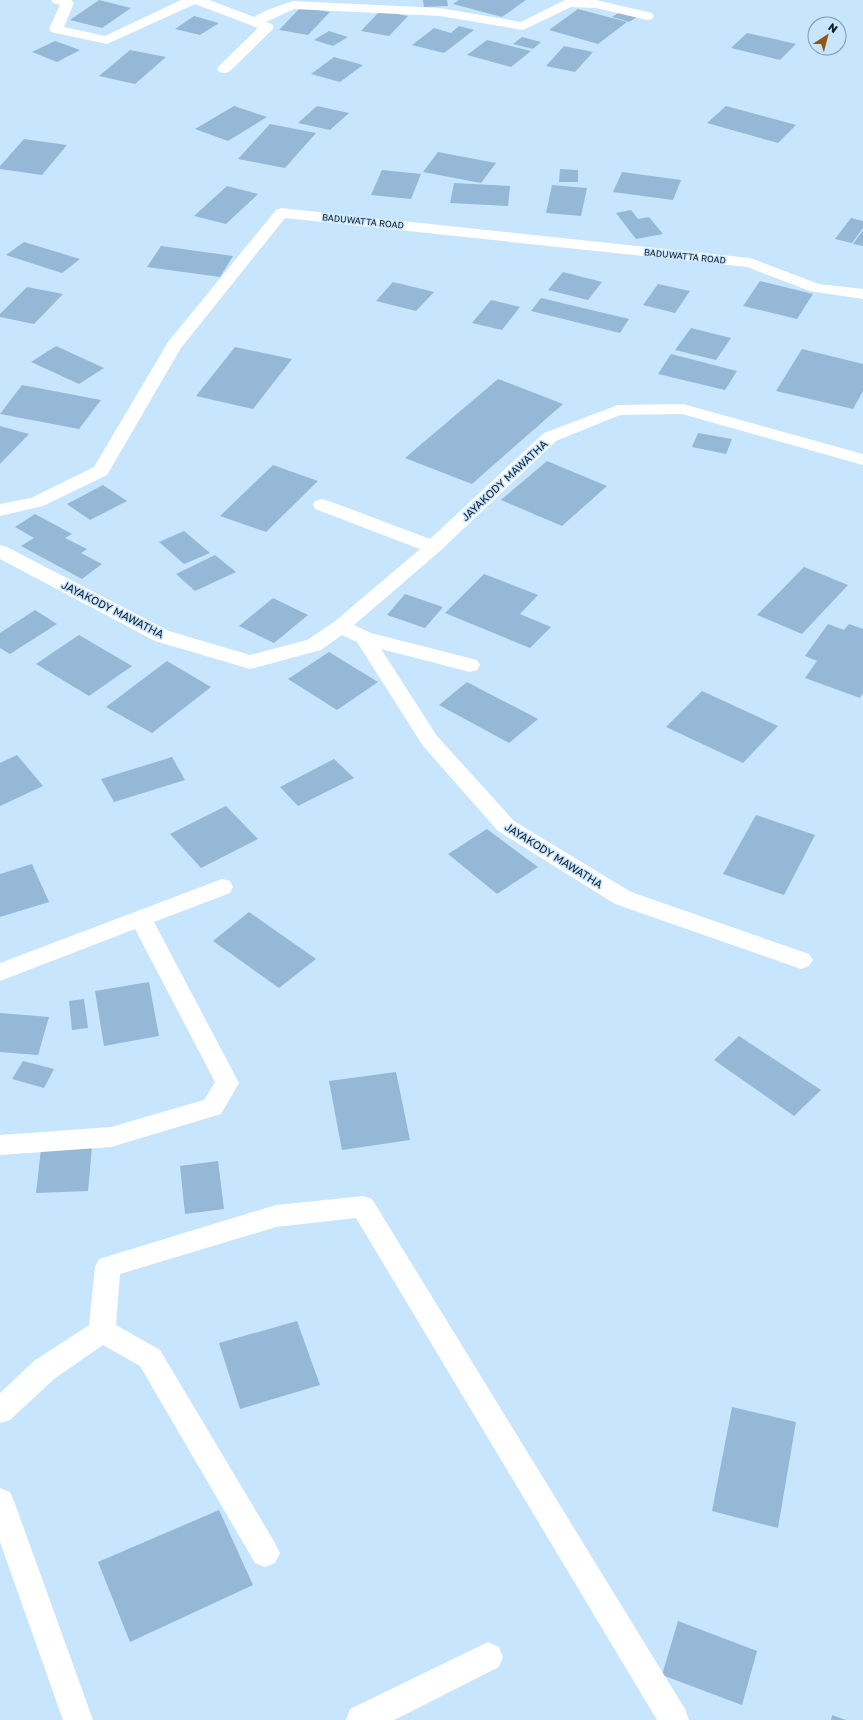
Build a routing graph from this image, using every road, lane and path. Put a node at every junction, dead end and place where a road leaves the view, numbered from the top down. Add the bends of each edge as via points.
1 (58, 0) edge
2 (163, 0) edge
3 (192, 0) edge
4 (197, 0) edge
5 (176, 7) junction
6 (647, 16) dead end
7 (256, 22) junction
8 (224, 69) dead end
9 (863, 294) edge
10 (863, 460) edge
11 (322, 505) dead end
12 (0, 510) edge
13 (432, 547) junction
14 (0, 551) edge
15 (341, 626) junction
16 (364, 638) junction
17 (470, 665) dead end
18 (222, 887) dead end
19 (140, 918) junction
20 (801, 960) dead end
21 (0, 972) edge
22 (0, 1145) edge
23 (102, 1331) junction
24 (0, 1411) edge
25 (0, 1501) edge
26 (265, 1553) dead end
27 (488, 1657) dead end
28 (78, 1720) edge
29 (361, 1720) edge
30 (674, 1720) edge

1 - 5 street via 67,3 56,29 107,40
2 - 5 street
3 - 5 street
4 - 7 street
6 - 7 street via 596,4 569,2 523,26 440,12 293,5
7 - 8 street via 267,27
9 - 12 street, BADUWATTA ROAD via 816,288 750,263 281,213 174,346 100,471 38,502
10 - 13 street, JAYAKODY MAWATHA via 683,409 618,410 550,437
11 - 13 street
13 - 15 street, JAYAKODY MAWATHA
14 - 15 street, JAYAKODY MAWATHA via 162,636 250,662 314,645
15 - 16 street, JAYAKODY MAWATHA
16 - 17 street
16 - 20 street, JAYAKODY MAWATHA via 430,741 506,826 623,898
18 - 19 street
19 - 21 street
19 - 22 street via 227,1083 212,1107 111,1137
23 - 24 street via 44,1370
23 - 26 street via 150,1358
23 - 30 street via 108,1267 276,1216 363,1207
25 - 28 street
27 - 29 street

